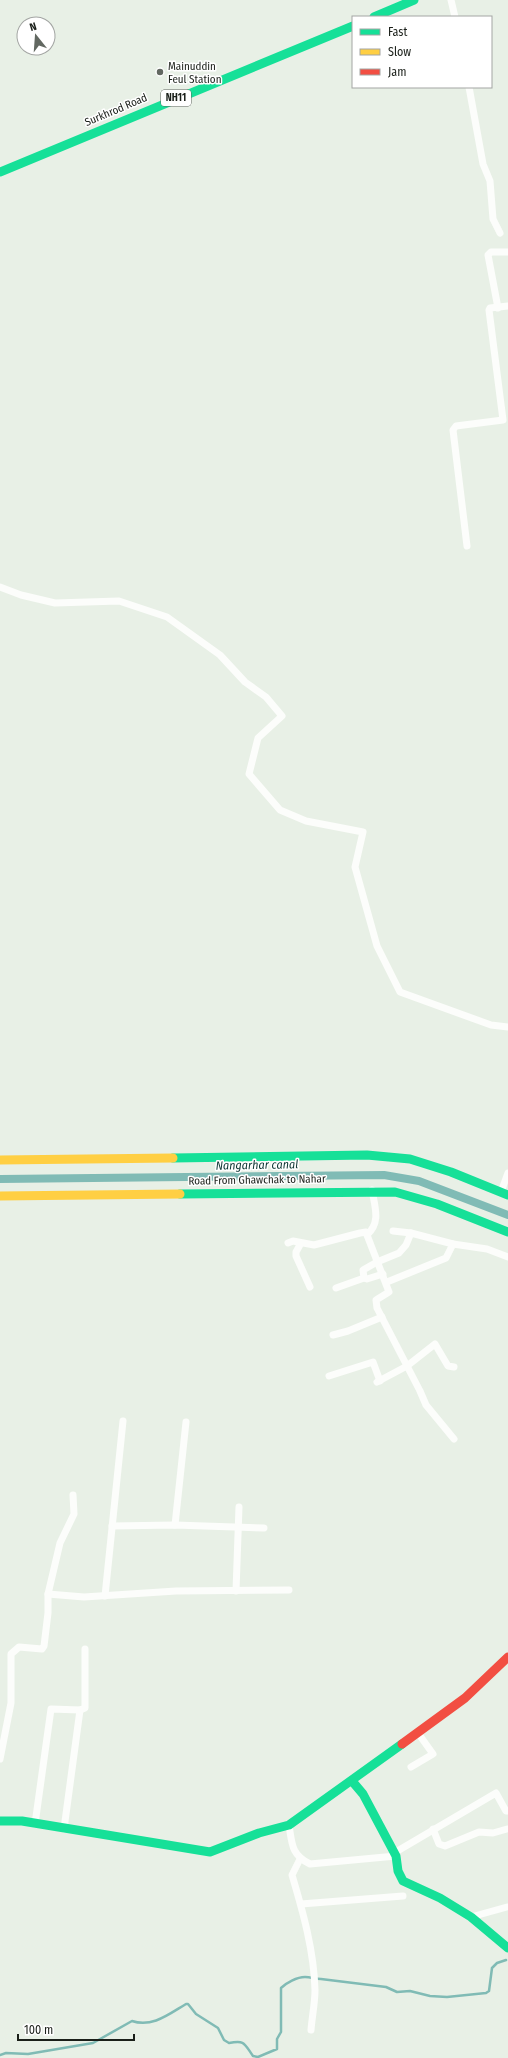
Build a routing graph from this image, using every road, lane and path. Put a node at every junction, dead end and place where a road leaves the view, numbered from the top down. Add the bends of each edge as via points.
1 (414, 0) edge
2 (451, 0) edge
3 (376, 16) edge
4 (455, 16) edge
5 (352, 26) edge
6 (469, 88) edge
7 (0, 172) edge
8 (500, 233) dead end
9 (508, 252) edge
10 (508, 306) edge
11 (498, 308) junction
12 (467, 546) dead end
13 (0, 588) edge
14 (508, 1028) edge
15 (0, 1160) edge
16 (508, 1173) edge
17 (372, 1190) junction
18 (505, 1194) edge
19 (0, 1196) edge
20 (393, 1231) dead end
21 (508, 1232) edge
22 (411, 1233) junction
23 (367, 1235) junction
24 (301, 1242) junction
25 (288, 1243) dead end
26 (453, 1244) junction
27 (508, 1257) edge
28 (378, 1262) junction
29 (383, 1274) junction
30 (364, 1278) junction
31 (387, 1282) junction
32 (310, 1287) dead end
33 (336, 1288) dead end
34 (382, 1317) junction
35 (333, 1335) dead end
36 (406, 1366) junction
37 (454, 1367) dead end
38 (329, 1376) dead end
39 (123, 1421) dead end
40 (186, 1422) dead end
41 (454, 1439) dead end
42 (73, 1495) dead end
43 (239, 1507) dead end
44 (175, 1525) junction
45 (112, 1526) junction
46 (238, 1528) junction
47 (264, 1528) dead end
48 (289, 1590) dead end
49 (236, 1591) junction
50 (48, 1594) junction
51 (105, 1596) junction
52 (85, 1649) dead end
53 (508, 1657) edge
54 (80, 1710) junction
55 (418, 1733) junction
56 (0, 1759) edge
57 (411, 1767) dead end
58 (352, 1781) junction
59 (508, 1811) edge
60 (0, 1821) edge
61 (35, 1824) junction
62 (289, 1825) junction
63 (64, 1829) junction
64 (433, 1829) junction
65 (507, 1829) dead end
66 (395, 1854) junction
67 (300, 1859) junction
68 (404, 1896) dead end
69 (301, 1904) junction
70 (507, 1907) dead end
71 (471, 1917) junction
72 (508, 1948) edge
73 (311, 2030) dead end

1 - 3 street
2 - 4 street
5 - 7 street, Surkhrod Road / NH11
6 - 8 street via 483,164 490,181 493,220
9 - 11 street via 491,252 488,255
10 - 11 street
11 - 12 street via 489,310 504,420 456,426 453,430
13 - 14 street via 21,596 55,603 119,601 167,617 220,655 245,682 266,697 282,716 258,738 249,774 280,810 306,821 362,832 355,867 377,946 400,992 491,1025
15 - 18 street via 367,1154 410,1159
16 - 18 street
17 - 19 street, Road From Ghawchak to Nahar
17 - 21 street, Road From Ghawchak to Nahar via 395,1192 416,1198
17 - 23 street via 377,1222 375,1228
20 - 22 street
22 - 26 street
22 - 28 street via 406,1245 398,1253
23 - 24 street via 366,1232 360,1233 314,1245
23 - 28 street
24 - 25 street
24 - 32 street via 296,1256
26 - 27 street via 487,1249
26 - 31 street via 446,1258
28 - 29 street
28 - 30 street via 363,1270
29 - 30 street
29 - 31 street
30 - 33 street
31 - 34 street via 390,1292 376,1300
34 - 35 street
34 - 36 street
36 - 37 street via 435,1344 448,1366
36 - 38 street via 378,1381 373,1362
36 - 41 street via 426,1405
39 - 45 street
40 - 44 street
42 - 50 street via 74,1514 60,1542
43 - 46 street
44 - 45 street
44 - 46 street
45 - 51 street
46 - 47 street
46 - 49 street
48 - 49 street
49 - 51 street via 176,1591
50 - 51 street
50 - 56 street via 44,1646 42,1649 19,1647 12,1654 11,1703
52 - 54 street via 85,1708
53 - 55 street via 465,1698
54 - 61 street via 51,1709
54 - 63 street
55 - 57 street via 432,1754
55 - 58 street
58 - 62 street
58 - 66 street via 363,1794
59 - 64 street via 496,1793
60 - 61 street
61 - 63 street
62 - 63 street via 259,1833 210,1852
62 - 67 street via 294,1851
64 - 65 street via 439,1844 445,1846 479,1832 493,1833
64 - 66 street
66 - 67 street via 310,1864
66 - 71 street via 403,1881 440,1898
67 - 69 street via 292,1875
68 - 69 street
69 - 73 street via 315,1990
70 - 71 street
71 - 72 street

